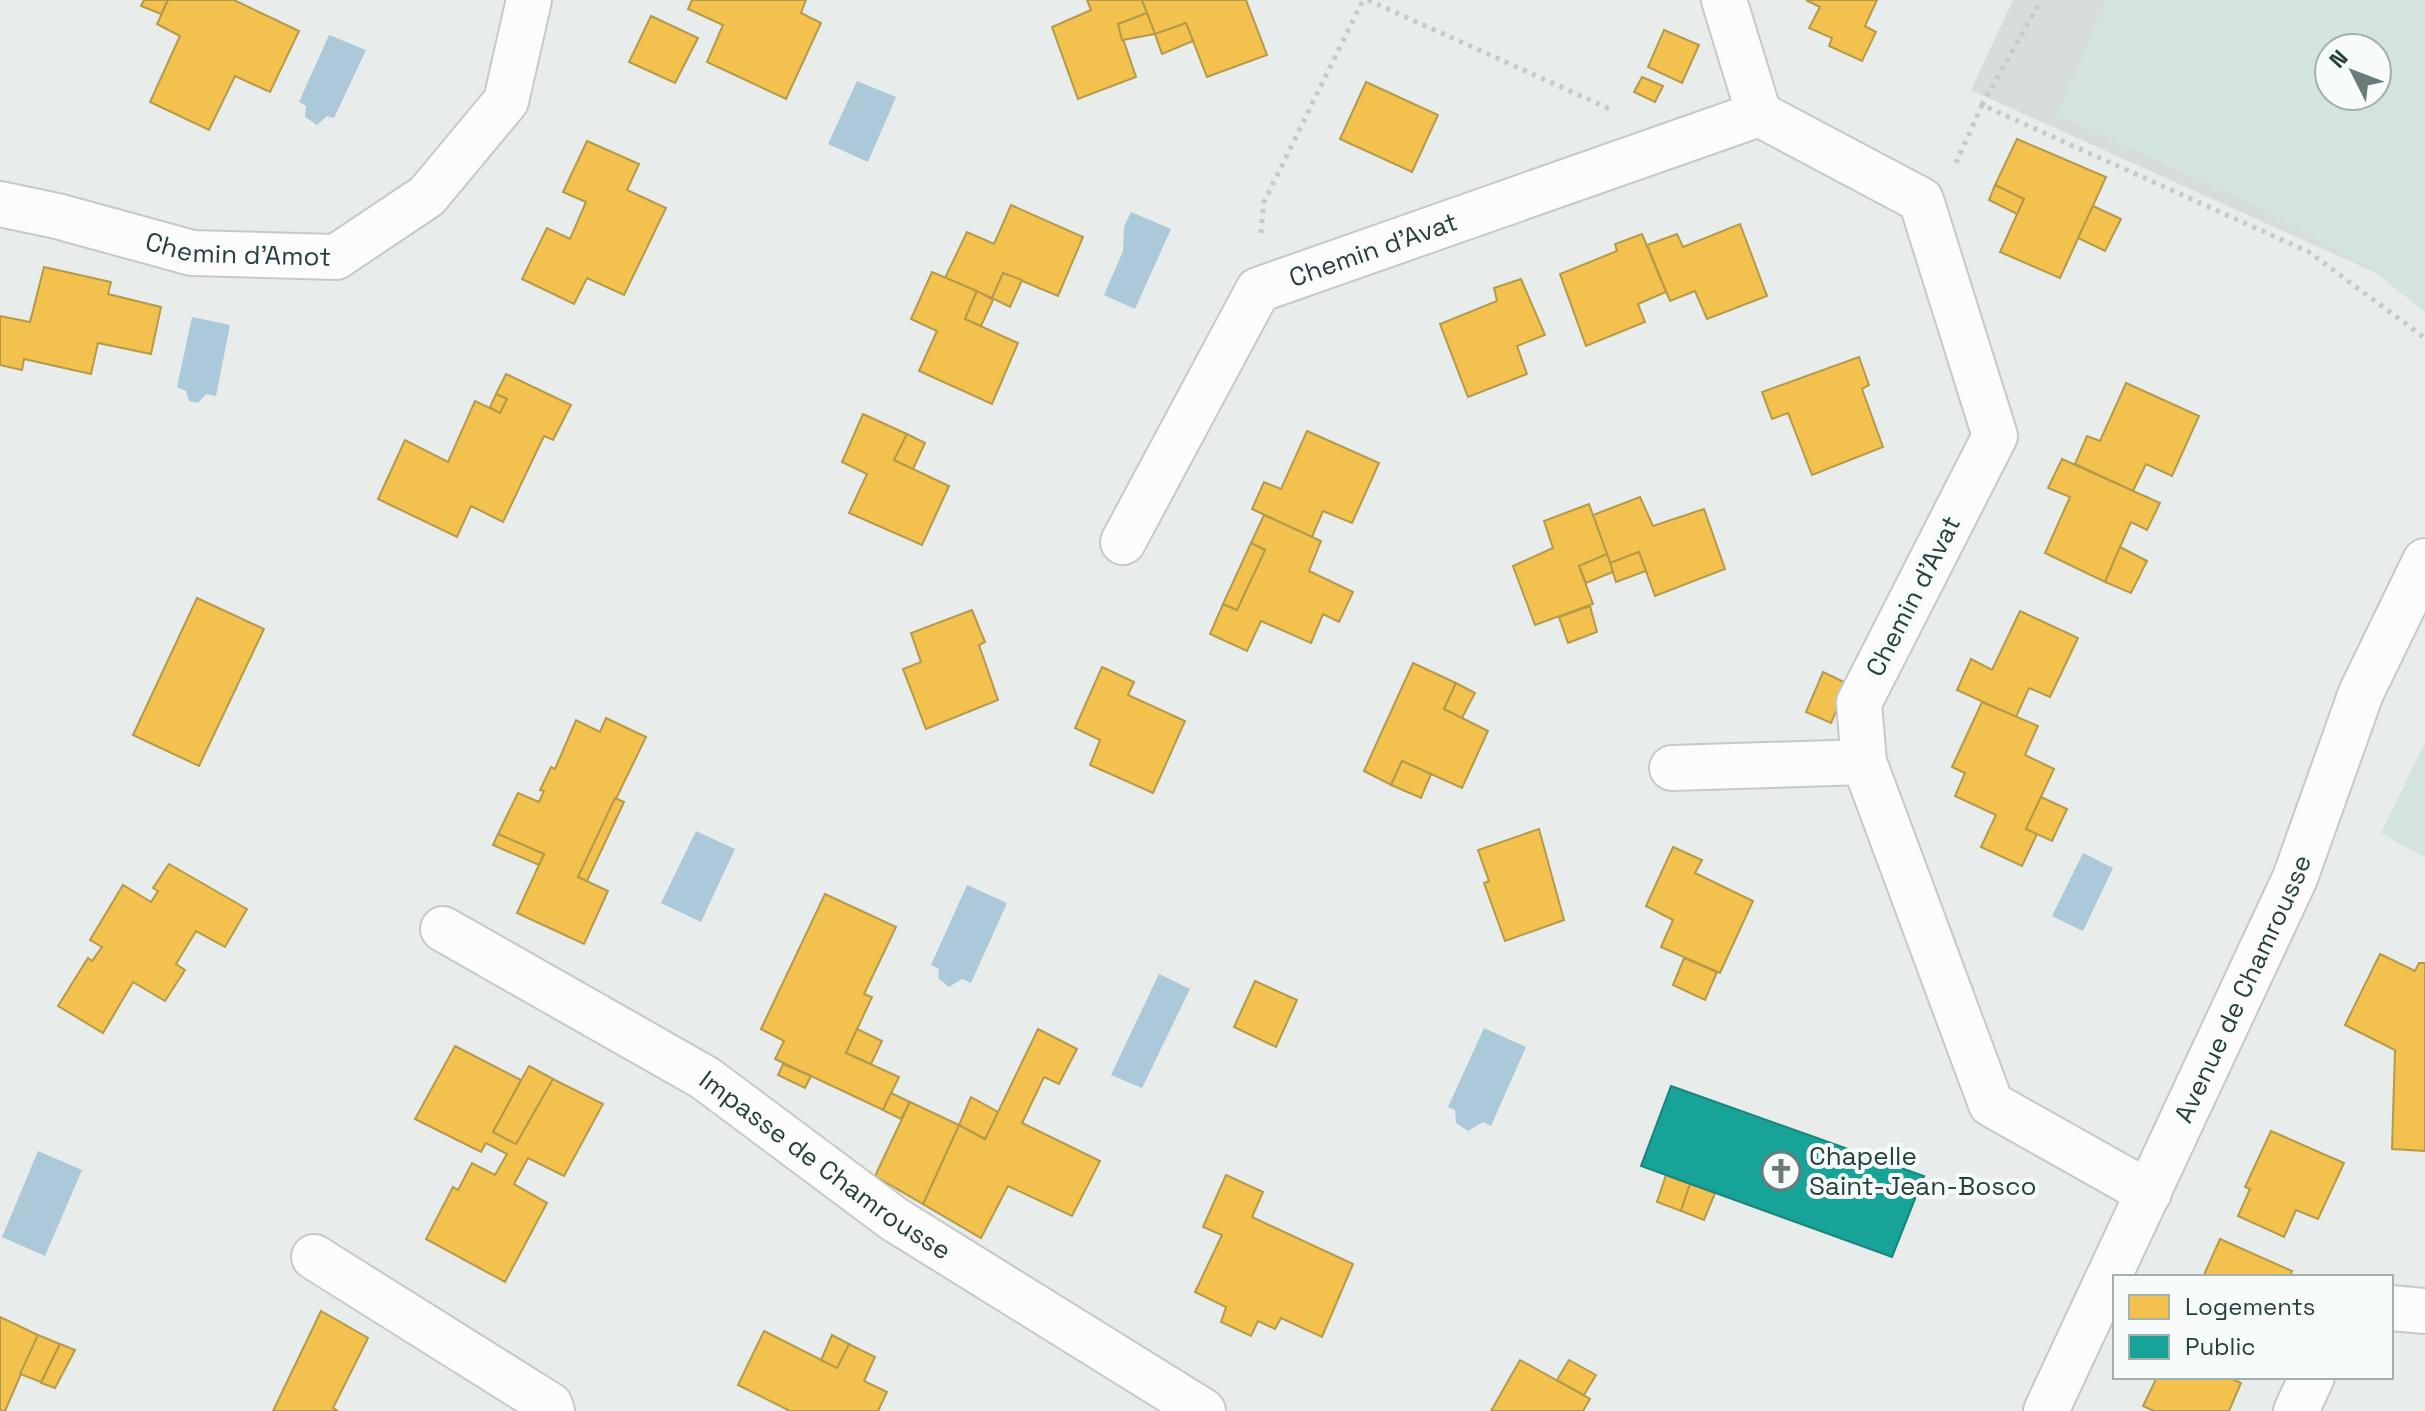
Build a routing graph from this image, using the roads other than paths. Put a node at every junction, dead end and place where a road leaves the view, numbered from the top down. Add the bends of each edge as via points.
1 (529, 0) edge
2 (1724, 0) edge
3 (1759, 114) junction
4 (0, 204) edge
5 (1123, 542) dead end
6 (2425, 561) edge
7 (1864, 762) junction
8 (1672, 768) dead end
9 (443, 929) dead end
10 (2149, 1193) junction
11 (314, 1257) dead end
12 (2393, 1308) edge
13 (2425, 1311) edge
14 (2311, 1379) edge
15 (552, 1411) edge
16 (1203, 1411) edge
17 (2046, 1411) edge
18 (2296, 1411) edge

1 - 4 street, Chemin d'Amot via 506,101 427,196 336,257 192,253
2 - 3 street
3 - 5 street, Chemin d'Avat via 1258,290
3 - 7 street, Chemin d'Avat via 1921,200 1995,436 1859,703
6 - 10 street, Avenue de Chamrousse via 2361,693 2295,878
7 - 8 street
7 - 10 street, Chemin d'Avat via 1991,1104
9 - 16 street, Impasse de Chamrousse via 705,1078 894,1219
10 - 17 street, Avenue de Chamrousse
11 - 15 street
12 - 13 street
14 - 18 street

